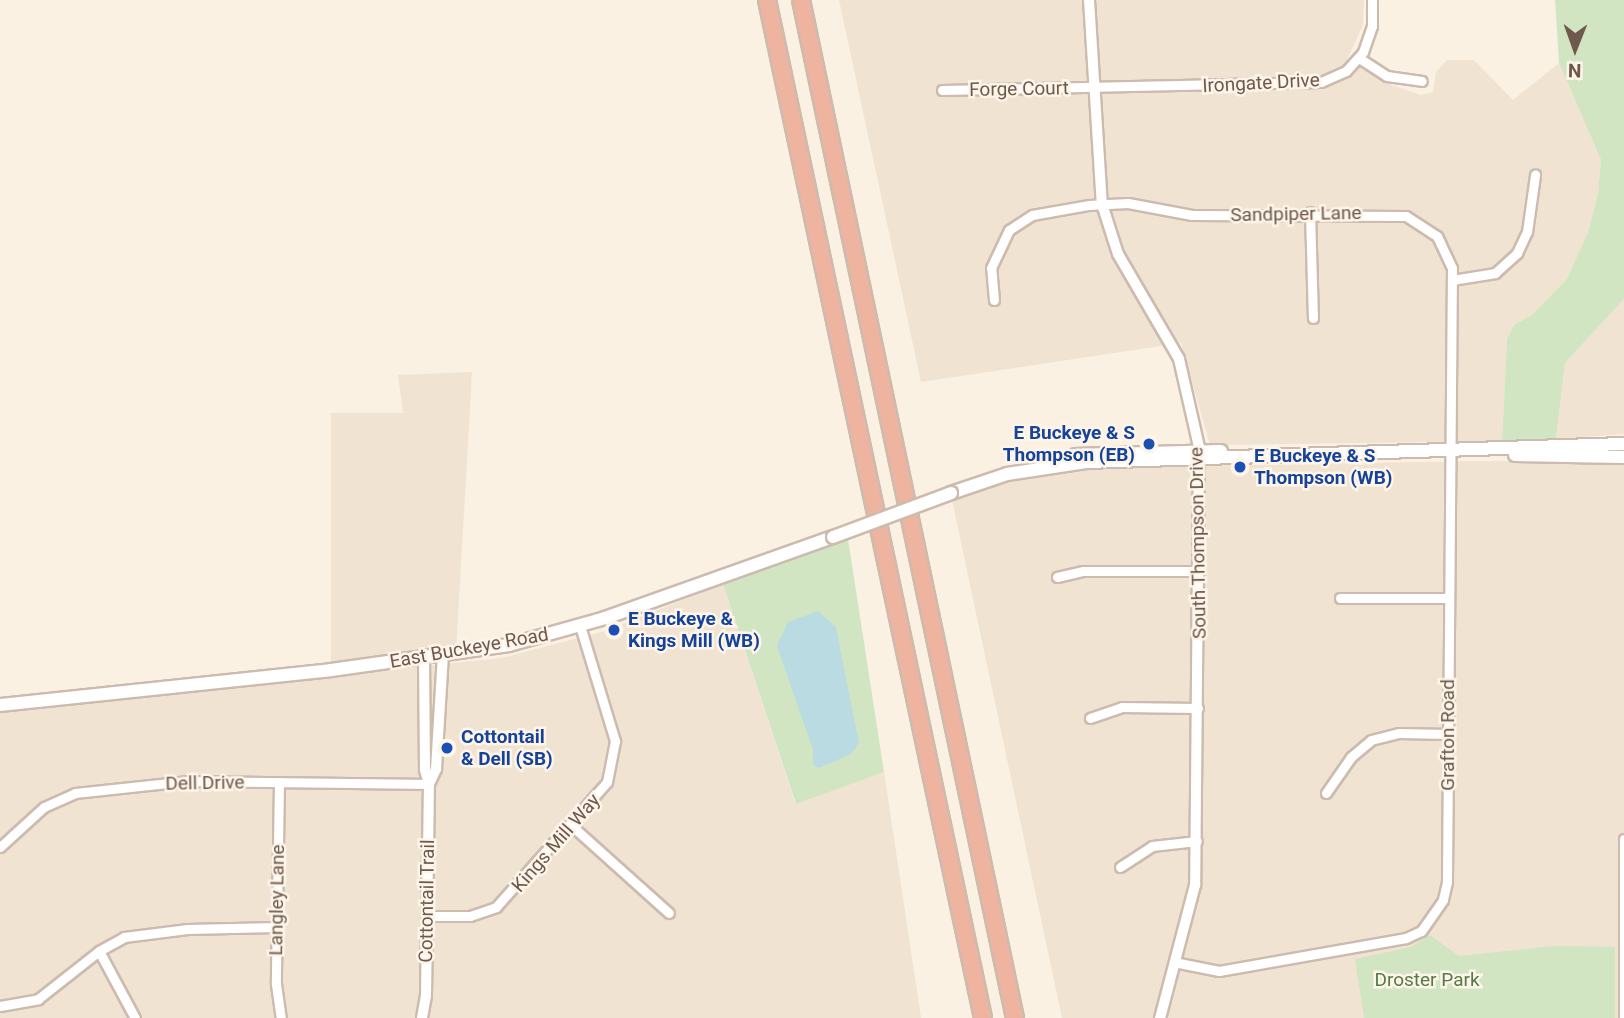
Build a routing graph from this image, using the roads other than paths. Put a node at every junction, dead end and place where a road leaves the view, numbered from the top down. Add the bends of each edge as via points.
1 (767, 0) edge
2 (800, 0) edge
3 (1089, 0) edge
4 (1372, 0) edge
5 (1359, 58) junction
6 (1422, 81) dead end
7 (1096, 88) junction
8 (942, 90) dead end
9 (1535, 175) dead end
10 (1102, 204) junction
11 (1310, 212) junction
12 (1452, 280) junction
13 (994, 300) dead end
14 (1313, 318) dead end
15 (1624, 444) edge
16 (1476, 452) junction
17 (1451, 453) junction
18 (1199, 454) junction
19 (1624, 457) edge
20 (1200, 571) junction
21 (1057, 577) dead end
22 (1340, 598) dead end
23 (1449, 598) junction
24 (580, 626) junction
25 (443, 654) junction
26 (424, 657) junction
27 (0, 705) edge
28 (1198, 708) junction
29 (1090, 719) dead end
30 (1449, 734) junction
31 (279, 782) junction
32 (429, 784) junction
33 (1326, 793) dead end
34 (572, 826) junction
35 (1624, 839) edge
36 (1197, 841) junction
37 (0, 847) edge
38 (1120, 867) dead end
39 (669, 913) dead end
40 (427, 916) junction
41 (277, 927) junction
42 (99, 951) junction
43 (1174, 962) junction
44 (0, 1006) edge
45 (135, 1018) edge
46 (281, 1018) edge
47 (422, 1018) edge
48 (983, 1018) edge
49 (1015, 1018) edge
50 (1160, 1018) edge
51 (1624, 1018) edge

1 - 48 highway
2 - 49 highway
3 - 7 street, South Thompson Drive
4 - 5 street via 1372,26
5 - 6 street via 1387,76
5 - 7 street, Irongate Drive via 1346,71 1321,82
7 - 8 street, Forge Court
7 - 10 street, South Thompson Drive
9 - 12 street via 1527,232 1517,253 1495,273
10 - 11 street, Sandpiper Lane via 1128,203 1192,215
10 - 13 street, Sandpiper Lane via 1031,215 1017,223 994,256 990,276
10 - 18 street, South Thompson Drive via 1118,254 1179,359
11 - 12 street, Sandpiper Lane via 1384,213 1418,221 1443,244
11 - 14 street
12 - 17 street, Grafton Road
15 - 16 main road, East Buckeye Road
16 - 17 main road, East Buckeye Road
16 - 19 main road, East Buckeye Road
17 - 18 main road, East Buckeye Road
17 - 23 street, Grafton Road
18 - 20 street, South Thompson Drive
18 - 24 main road, East Buckeye Road, bridge via 1067,456 1021,466
20 - 21 street via 1083,571
20 - 28 street, South Thompson Drive
22 - 23 street
23 - 30 street, Grafton Road
24 - 25 main road, East Buckeye Road via 509,645
24 - 34 street, Kings Mill Way via 615,751 603,790
25 - 26 main road, East Buckeye Road
25 - 32 street, Cottontail Trail via 436,769
26 - 27 main road, East Buckeye Road
26 - 32 street, Cottontail Trail
28 - 29 street via 1122,707
28 - 36 street, South Thompson Drive
30 - 33 street via 1399,733 1371,740 1351,757
30 - 43 street, Grafton Road via 1447,882 1439,908 1421,931 1406,938 1219,971
31 - 32 street, Dell Drive
31 - 37 street, Dell Drive via 188,781 75,793 44,807
31 - 41 street, Langley Lane
32 - 40 street, Cottontail Trail
34 - 39 street
34 - 40 street, Kings Mill Way via 496,907 470,916
35 - 51 street
36 - 38 street via 1152,846
36 - 43 street, South Thompson Drive via 1193,906
40 - 47 street, Cottontail Trail
41 - 42 street via 187,929 124,937
41 - 46 street, Langley Lane via 276,984
42 - 44 street via 38,999
42 - 45 street
43 - 50 street, South Thompson Drive

